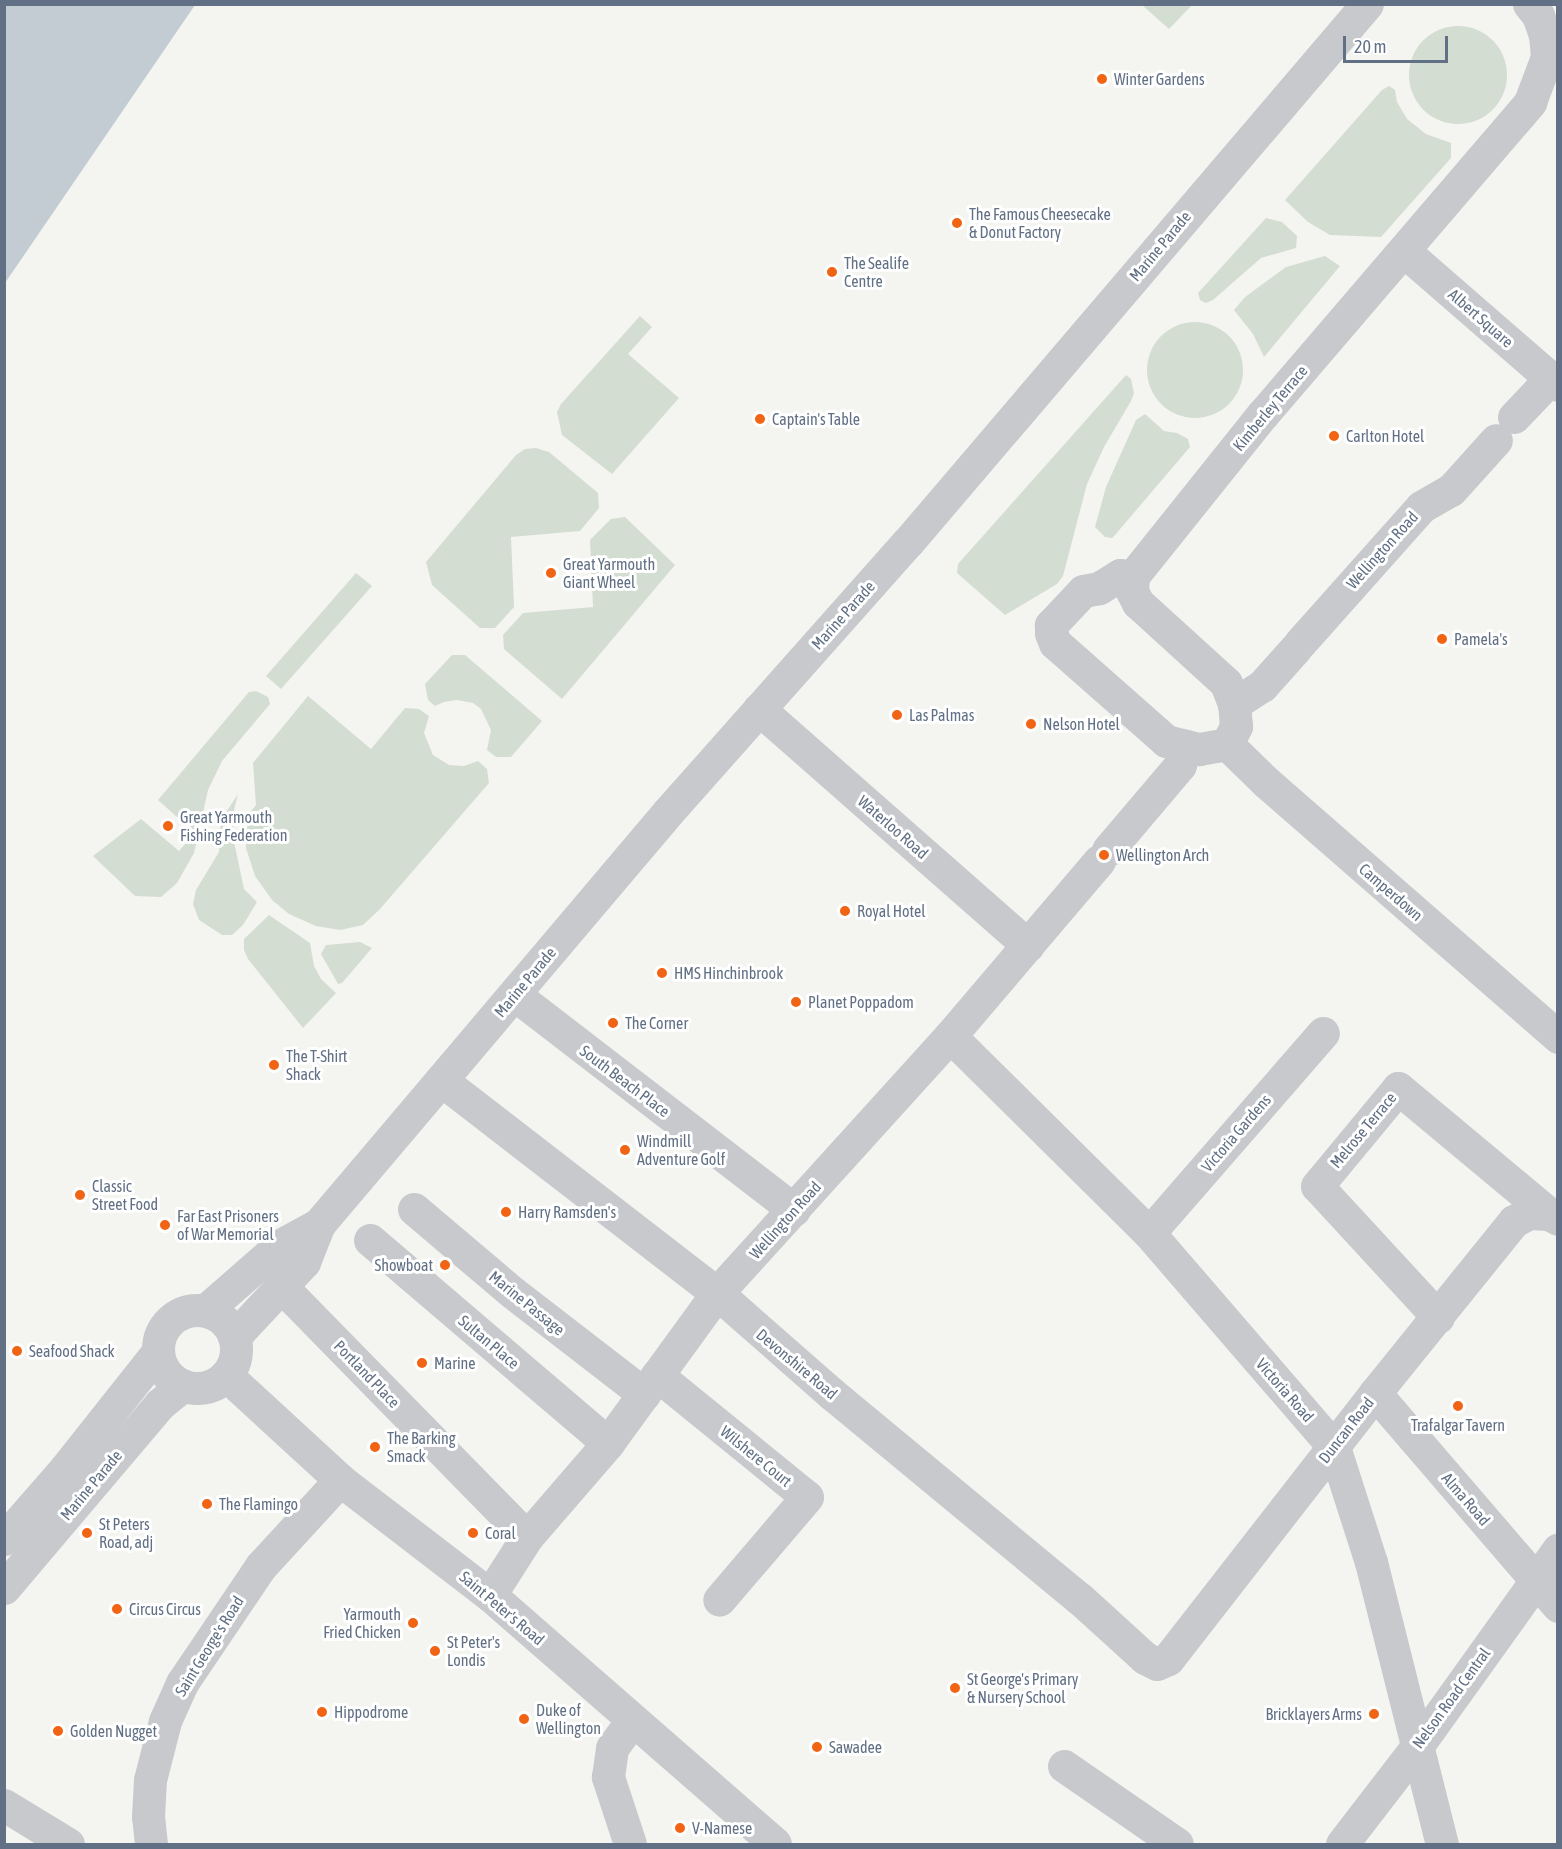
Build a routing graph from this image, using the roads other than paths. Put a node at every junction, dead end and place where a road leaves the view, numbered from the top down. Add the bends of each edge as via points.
1 (1366, 4) edge
2 (1529, 4) edge
3 (1551, 36) edge
4 (1404, 250) junction
5 (1554, 382) edge
6 (1133, 576) junction
7 (1234, 704) junction
8 (759, 710) junction
9 (1227, 744) junction
10 (1185, 746) junction
11 (1028, 945) junction
12 (515, 995) junction
13 (1323, 1033) dead end
14 (950, 1036) junction
15 (1557, 1037) edge
16 (441, 1080) junction
17 (414, 1209) dead end
18 (794, 1210) junction
19 (1553, 1216) edge
20 (319, 1224) junction
21 (1149, 1233) junction
22 (370, 1240) dead end
23 (282, 1287) junction
24 (717, 1293) junction
25 (206, 1310) junction
26 (1438, 1317) junction
27 (234, 1337) junction
28 (157, 1353) junction
29 (226, 1375) junction
30 (650, 1384) junction
31 (182, 1386) junction
32 (1375, 1393) junction
33 (608, 1443) junction
34 (1334, 1447) junction
35 (340, 1480) junction
36 (527, 1537) junction
37 (4, 1539) edge
38 (1557, 1550) edge
39 (1536, 1581) junction
40 (4, 1588) edge
41 (490, 1594) junction
42 (719, 1600) dead end
43 (1557, 1606) edge
44 (1145, 1658) joint
45 (632, 1720) junction
46 (1416, 1748) junction
47 (1064, 1766) dead end
48 (4, 1805) edge
49 (68, 1845) edge
50 (151, 1845) edge
51 (630, 1845) edge
52 (775, 1845) edge
53 (1177, 1845) edge
54 (1342, 1845) edge
55 (1442, 1845) edge

1 - 8 street, Marine Parade via 965,477
2 - 3 street
3 - 4 street, Kimberley Terrace via 1530,102
4 - 5 street, Albert Square
4 - 6 street, Kimberley Terrace via 1263,414
5 - 7 street, Wellington Road via 1505,428 1451,490 1421,507 1262,687
6 - 7 street via 1132,591 1138,603 1226,683
6 - 10 street via 1120,575 1099,588 1083,591 1051,625 1050,633 1055,644 1166,741
7 - 9 street via 1236,726
8 - 11 street, Waterloo Road
8 - 12 street, Marine Parade
9 - 10 street via 1199,749
9 - 15 street, Camperdown
10 - 11 street, Wellington Road via 1180,765
11 - 14 street, Wellington Road
12 - 16 street, Marine Parade
12 - 18 street, South Beach Place
13 - 21 street, Victoria Gardens
14 - 18 street, Wellington Road
14 - 21 street, Victoria Road
16 - 20 street, Marine Parade
16 - 24 street, Devonshire Road
17 - 30 street, Marine Passage via 522,1299
18 - 24 street, Wellington Road
19 - 26 street, Duncan Road via 1529,1213 1514,1221
19 - 26 street, Melrose Terrace via 1398,1089 1317,1186
20 - 23 street, Marine Parade via 304,1262
20 - 25 street, Marine Parade via 279,1246
21 - 34 street, Victoria Road
22 - 33 street, Sultan Place
23 - 27 street, Marine Parade
23 - 36 street, Portland Place
24 - 30 street, Wellington Road
24 - 44 street, Devonshire Road
25 - 27 street via 224,1320
25 - 28 street, Marine Parade via 193,1309 170,1319 160,1335
26 - 32 street, Duncan Road
27 - 29 street via 235,1357
28 - 31 street via 165,1373
28 - 37 street, Marine Parade
29 - 31 street via 206,1387
29 - 35 street, Saint Peter's Road
30 - 33 street, Wellington Road
30 - 42 street, Wilshere Court via 807,1497
31 - 40 street, Marine Parade via 160,1404
32 - 34 street, Duncan Road
32 - 39 street, Alma Road
33 - 36 street, Wellington Road
34 - 44 street, Duncan Road via 1168,1659 1157,1664
34 - 46 street, Victoria Road via 1371,1562
35 - 41 street, Saint Peter's Road
35 - 50 street, Saint George's Road via 261,1566 182,1683 165,1721 150,1780
36 - 41 street, Wellington Road
38 - 39 street, Nelson Road Central
39 - 43 street, Alma Road
39 - 46 street, Nelson Road Central
41 - 45 street, Saint Peter's Road
45 - 51 street via 612,1748 608,1777
45 - 52 street, Saint Peter's Road
46 - 54 street, Nelson Road Central
46 - 55 street, Victoria Road
47 - 53 street
48 - 49 street

